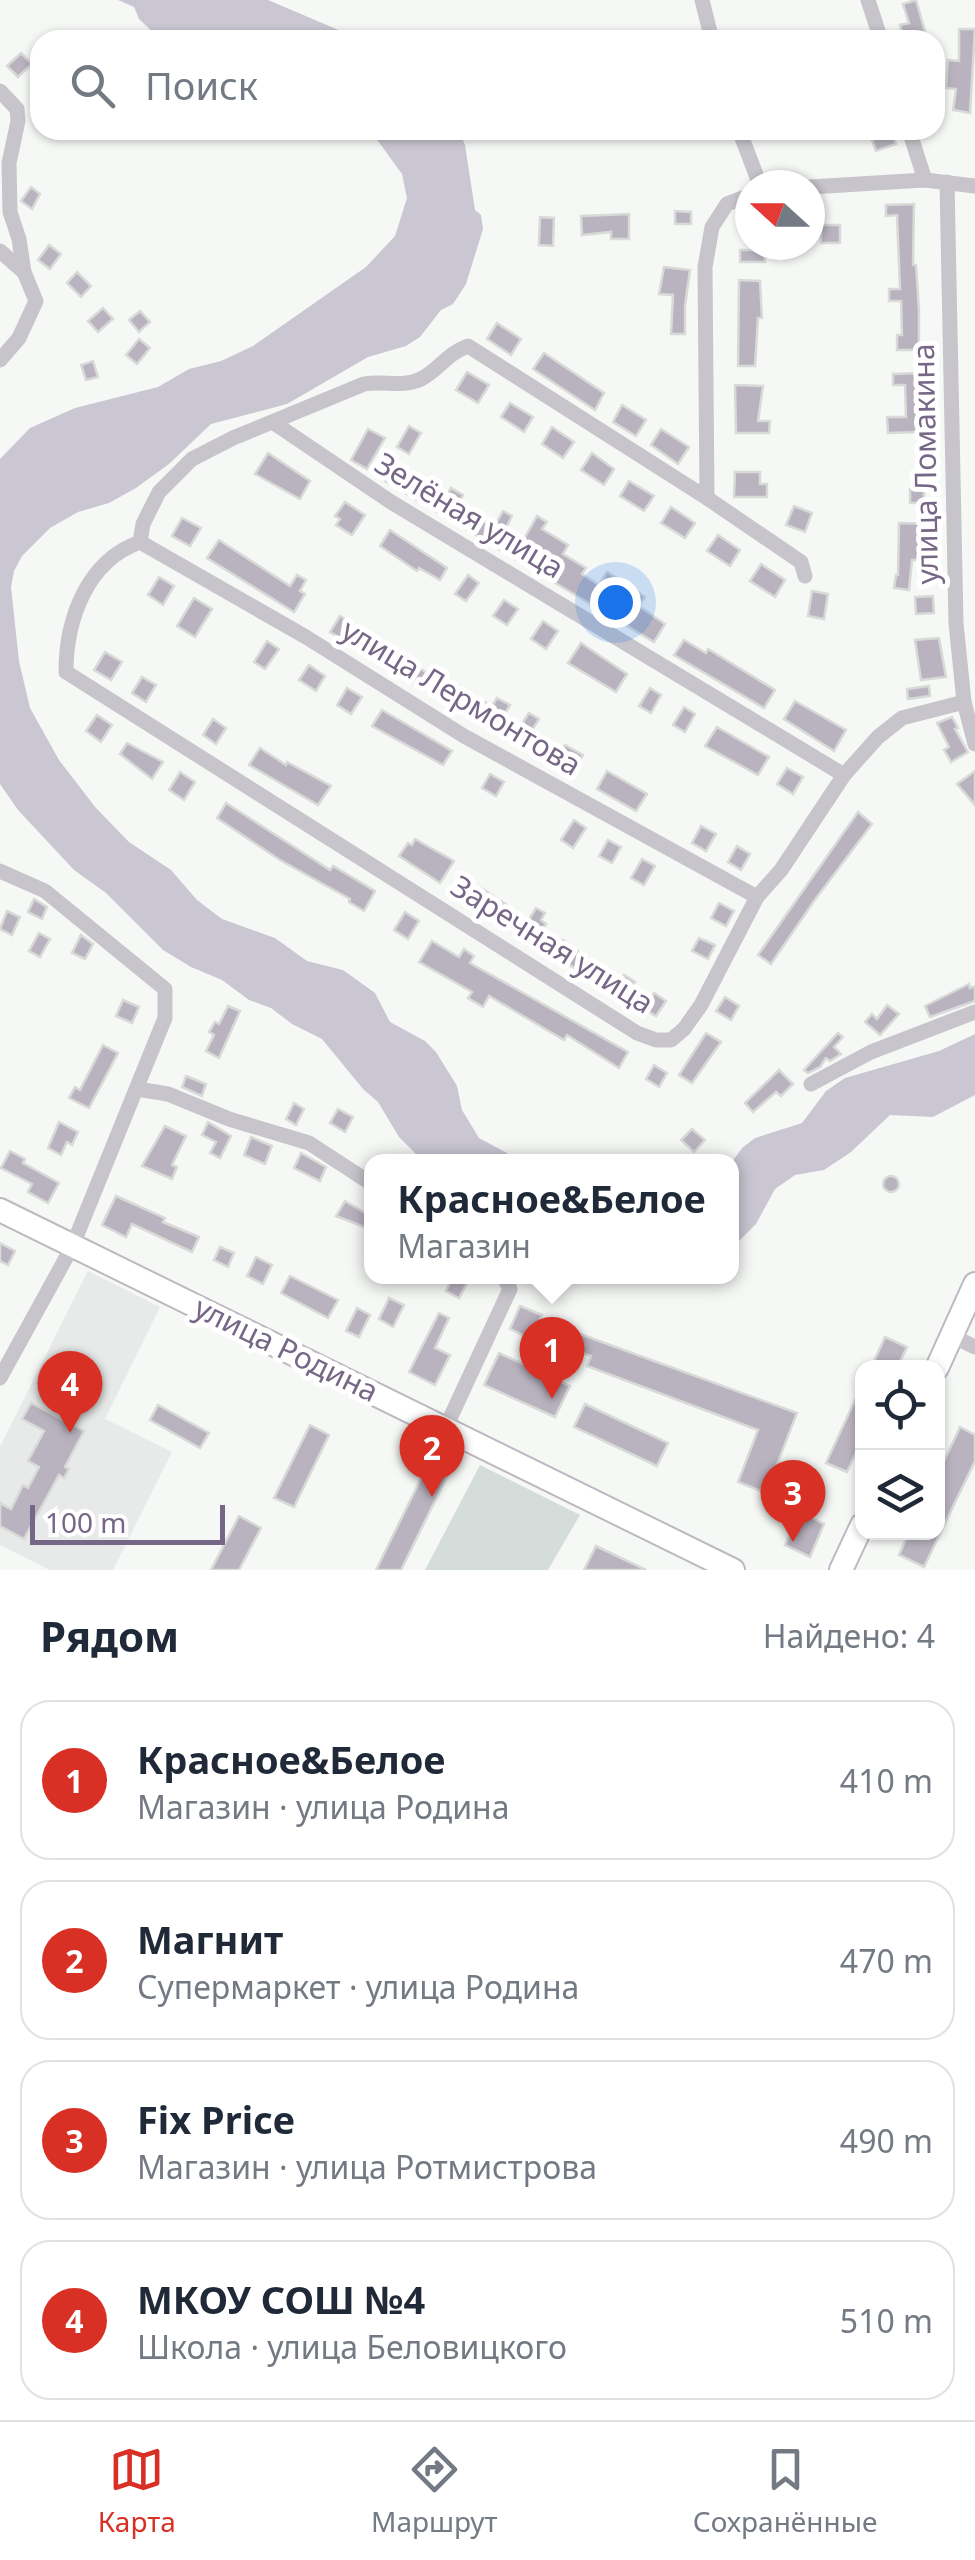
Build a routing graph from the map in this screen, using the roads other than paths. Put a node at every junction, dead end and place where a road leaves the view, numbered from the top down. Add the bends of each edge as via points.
1 (702, 0) edge
2 (868, 0) edge
3 (710, 30) edge
4 (877, 30) edge
5 (0, 91) edge
6 (743, 140) edge
7 (912, 140) edge
8 (754, 170) edge
9 (924, 180) junction
10 (946, 182) junction
11 (825, 186) edge
12 (975, 186) edge
13 (735, 201) edge
14 (0, 251) edge
15 (24, 272) junction
16 (0, 360) edge
17 (274, 423) junction
18 (707, 498) junction
19 (140, 542) junction
20 (805, 576) dead end
21 (956, 623) junction
22 (975, 627) edge
23 (964, 702) junction
24 (975, 744) edge
25 (844, 775) junction
26 (0, 870) edge
27 (757, 897) junction
28 (975, 1012) edge
29 (811, 1084) dead end
30 (138, 1089) junction
31 (364, 1179) edge
32 (0, 1210) edge
33 (72, 1246) junction
34 (507, 1284) edge
35 (975, 1284) edge
36 (952, 1336) junction
37 (975, 1347) edge
38 (941, 1360) edge
39 (0, 1378) edge
40 (446, 1427) junction
41 (855, 1540) edge
42 (733, 1570) edge
43 (841, 1570) edge

1 - 3 street
2 - 4 street
5 - 15 street via 17,109 10,212
6 - 8 street
7 - 9 street
9 - 10 street
9 - 11 street
10 - 12 street
10 - 21 street, улица Ломакина
13 - 18 street via 712,228 705,267
14 - 15 street
15 - 16 street via 36,301 33,313
17 - 18 street via 364,384 425,378 450,352 468,346
17 - 19 street via 192,459 159,492
17 - 25 street, Зелёная улица via 362,484
18 - 20 street via 801,562
19 - 27 street, улица Лермонтова via 464,736
19 - 27 street, Заречная улица via 122,548 94,574 70,631 66,672 638,1033 671,1040 684,1028
21 - 22 street
21 - 23 street, улица Ломакина
23 - 24 street, улица Ломакина
23 - 25 street, Заречная улица via 902,718
25 - 27 street, Заречная улица
26 - 30 street via 45,891 165,989 165,1018
28 - 29 street via 871,1052
30 - 31 street via 310,1143
30 - 33 street
32 - 33 street, улица Родина
33 - 39 street
33 - 40 street, улица Родина
34 - 40 street
35 - 36 street
36 - 37 street
36 - 38 street
40 - 42 street, улица Родина
41 - 43 street

